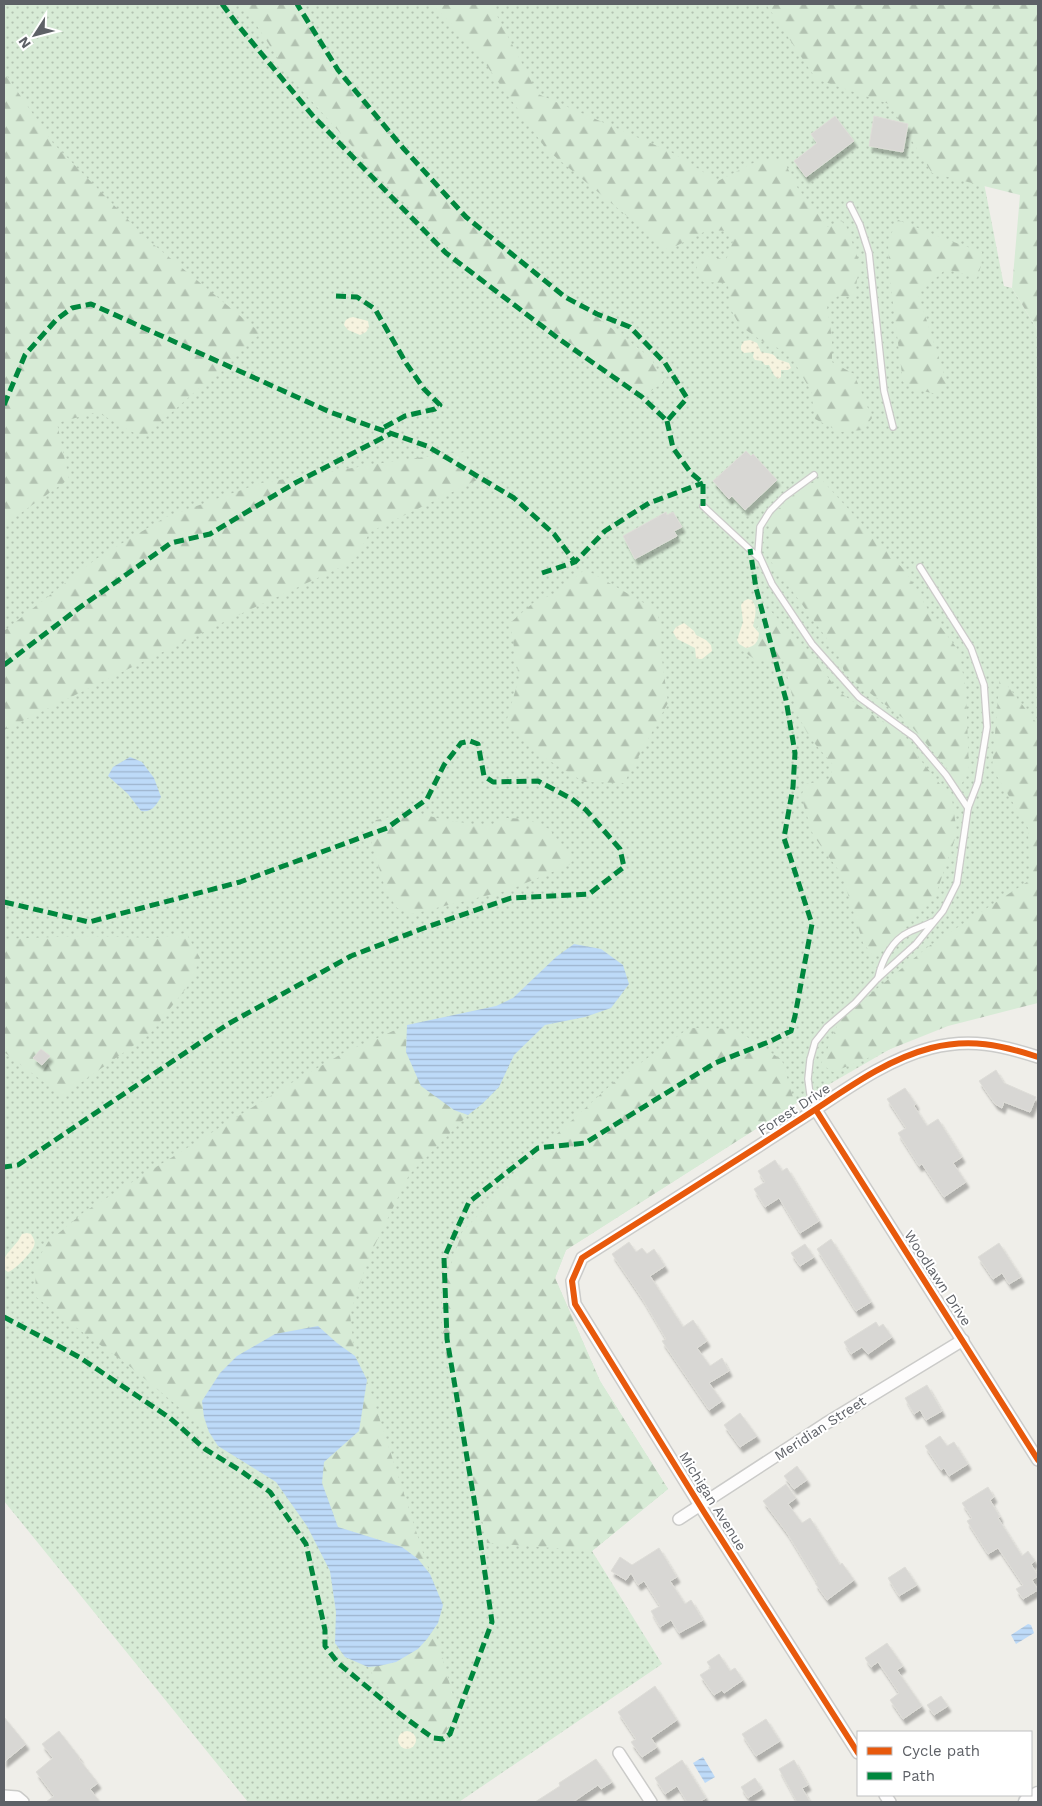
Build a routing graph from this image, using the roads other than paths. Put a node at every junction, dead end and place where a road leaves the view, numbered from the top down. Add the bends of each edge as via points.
1 (850, 205) dead end
2 (893, 427) dead end
3 (814, 475) dead end
4 (704, 506) dead end
5 (761, 560) junction
6 (920, 567) dead end
7 (968, 808) junction
8 (934, 921) junction
9 (878, 978) junction
10 (1038, 1057) edge
11 (816, 1110) junction
12 (582, 1258) joint
13 (963, 1340) junction
14 (1038, 1460) edge
15 (701, 1506) junction
16 (679, 1519) dead end
17 (857, 1751) edge
18 (619, 1754) dead end
19 (1038, 1795) edge
20 (4, 1796) edge
21 (23, 1802) edge
22 (651, 1802) edge
23 (1026, 1802) edge

1 - 2 lane via 869,253 884,391
3 - 5 lane via 784,497 760,527 758,553
4 - 5 lane
5 - 7 lane via 772,584 812,644 859,697 914,737
6 - 7 lane via 971,648 984,685 987,727 978,782
7 - 8 lane via 957,883 943,911
8 - 9 lane via 916,944
8 - 9 lane via 907,932 896,941
9 - 11 lane via 815,1042 808,1079
10 - 11 street, Forest Drive via 984,1043 932,1048 888,1065
11 - 12 street, Forest Drive
11 - 13 street, Woodlawn Drive
12 - 15 street, Michigan Avenue via 572,1281 575,1304
13 - 14 street, Woodlawn Drive
13 - 15 street, Meridian Street via 825,1424
15 - 16 street, Meridian Street
15 - 17 street, Michigan Avenue
18 - 22 street
19 - 23 street
20 - 21 street via 17,1797

